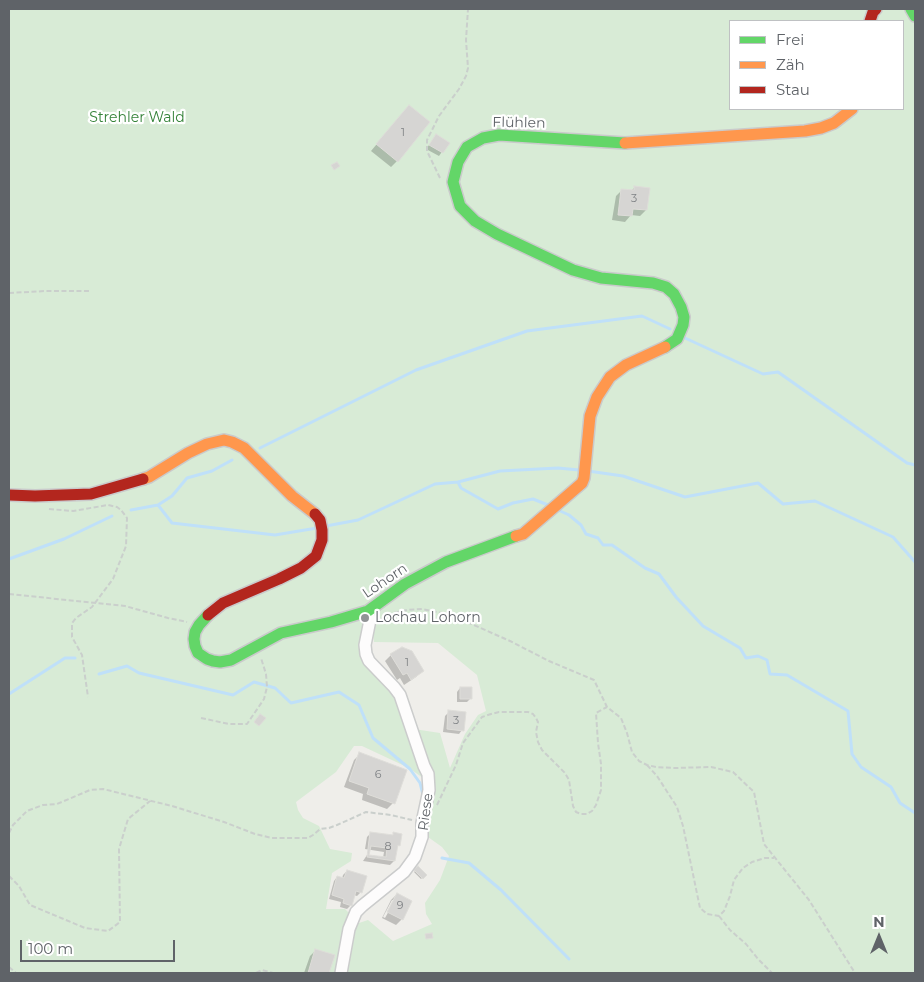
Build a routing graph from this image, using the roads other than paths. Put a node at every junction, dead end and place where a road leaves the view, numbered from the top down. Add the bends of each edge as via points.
1 (876, 9) edge
2 (911, 9) edge
3 (915, 16) edge
4 (870, 20) edge
5 (851, 110) edge
6 (454, 191) joint
7 (9, 495) edge
8 (368, 611) junction
9 (342, 973) edge

1 - 4 street
2 - 3 street
5 - 6 street, Flühlen via 834,123 805,131 625,143 491,135 467,147 462,154 455,172
6 - 8 street, Lohorn via 460,206 475,221 580,272 666,287 681,307 683,325 677,338 668,346 618,370 603,387 590,416 584,478 580,485 523,534 446,562 405,584
7 - 8 street, Lohorn via 91,494 149,477 197,448 224,440 232,442 244,448 292,496 317,515 322,540 319,550 301,568 223,603 210,613 195,632 198,653 206,659 220,662 231,660 275,635
8 - 9 street, Riese via 370,623 366,654 369,662 400,695 428,774 429,790 416,857 404,872 356,912 349,928

